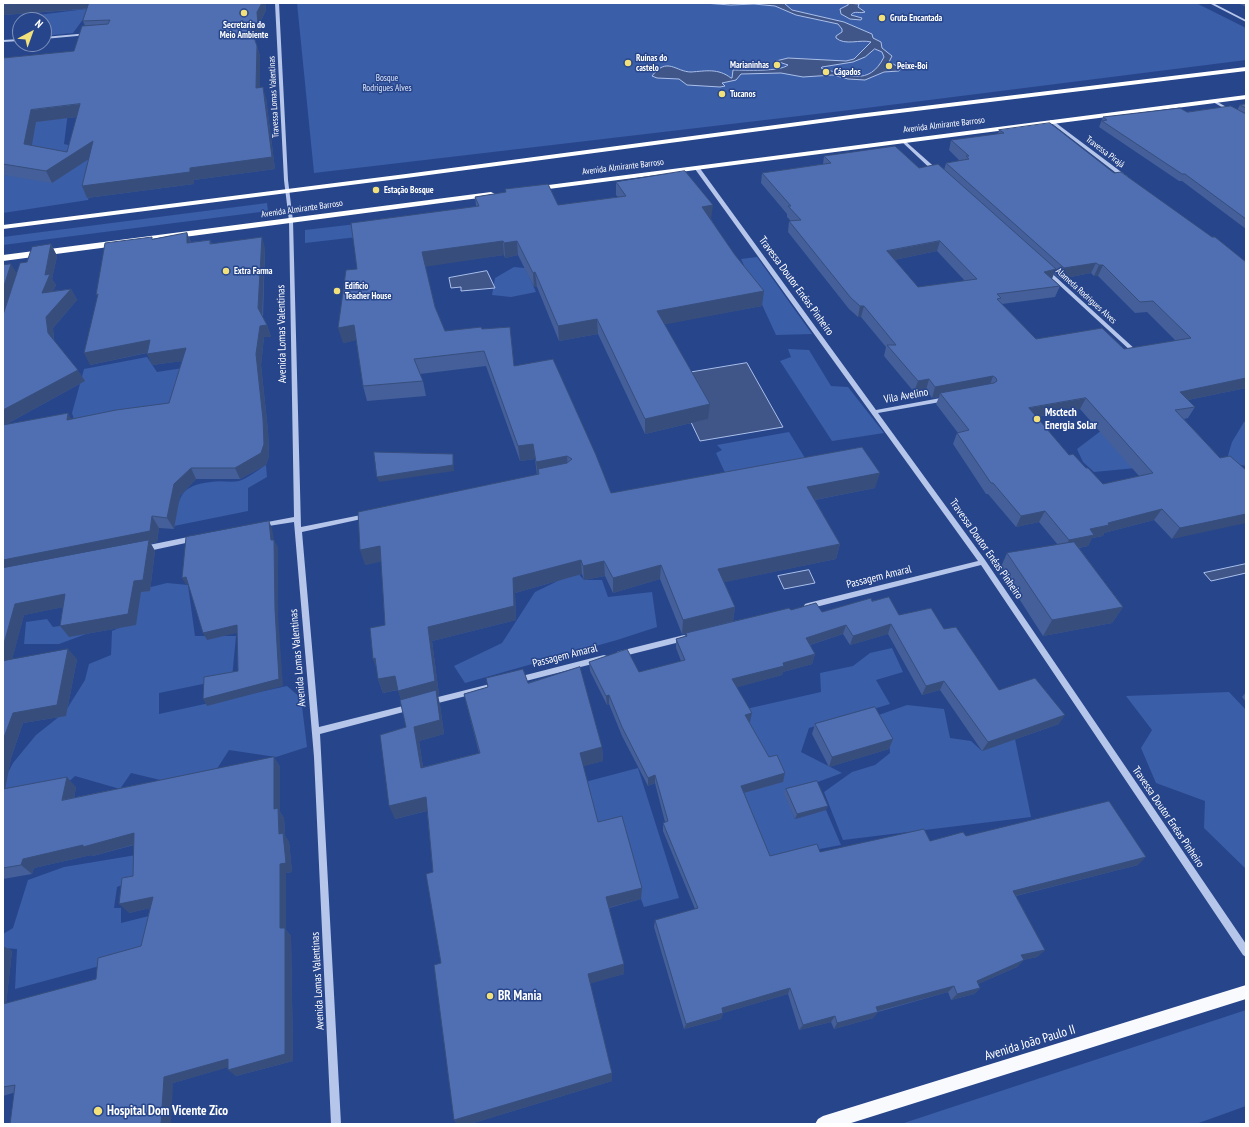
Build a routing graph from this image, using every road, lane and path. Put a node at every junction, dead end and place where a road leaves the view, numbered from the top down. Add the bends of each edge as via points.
1 (277, 3) edge
2 (1211, 3) edge
3 (1246, 22) edge
4 (89, 34) edge
5 (52, 37) edge
6 (1246, 69) edge
7 (1246, 97) edge
8 (1214, 101) junction
9 (1246, 120) edge
10 (1051, 121) junction
11 (903, 141) junction
12 (697, 168) junction
13 (942, 177) edge
14 (1132, 182) edge
15 (287, 190) junction
16 (525, 190) edge
17 (502, 193) edge
18 (291, 221) junction
19 (3, 227) edge
20 (3, 258) edge
21 (1041, 266) edge
22 (1134, 351) edge
23 (951, 398) edge
24 (874, 412) junction
25 (375, 514) edge
26 (297, 519) junction
27 (258, 526) edge
28 (298, 530) junction
29 (204, 537) edge
30 (135, 551) edge
31 (983, 562) junction
32 (796, 609) edge
33 (696, 635) edge
34 (316, 731) junction
35 (1246, 952) edge
36 (1246, 992) edge
37 (336, 1124) edge
38 (823, 1124) edge

1 - 15 street, Travessa Lomas Valentinas
2 - 3 street
4 - 5 street
6 - 15 highway, Avenida Almirante Barroso
7 - 8 highway, Avenida Almirante Barroso
8 - 9 street
8 - 10 highway, Avenida Almirante Barroso
10 - 11 highway, Avenida Almirante Barroso
10 - 14 street, Travessa Pirajá
11 - 12 highway, Avenida Almirante Barroso
11 - 13 street
12 - 16 highway, Avenida Almirante Barroso
12 - 24 street, Travessa Doutor Enéas Pinheiro
15 - 18 street, Avenida Lomas Valentinas
15 - 19 highway, Avenida Almirante Barroso
17 - 18 highway, Avenida Almirante Barroso
18 - 20 highway, Avenida Almirante Barroso via 27,259
18 - 26 street, Avenida Lomas Valentinas
21 - 22 street, Alameda Rodrigues Alves
23 - 24 street, Vila Avelino
24 - 31 street, Travessa Doutor Enéas Pinheiro
25 - 28 street
26 - 27 street
26 - 28 street, Avenida Lomas Valentinas
28 - 34 street, Avenida Lomas Valentinas
29 - 30 street
31 - 32 street, Passagem Amaral
31 - 35 street, Travessa Doutor Enéas Pinheiro
33 - 34 street, Passagem Amaral
34 - 37 street, Avenida Lomas Valentinas
36 - 38 main road, Avenida João Paulo II

